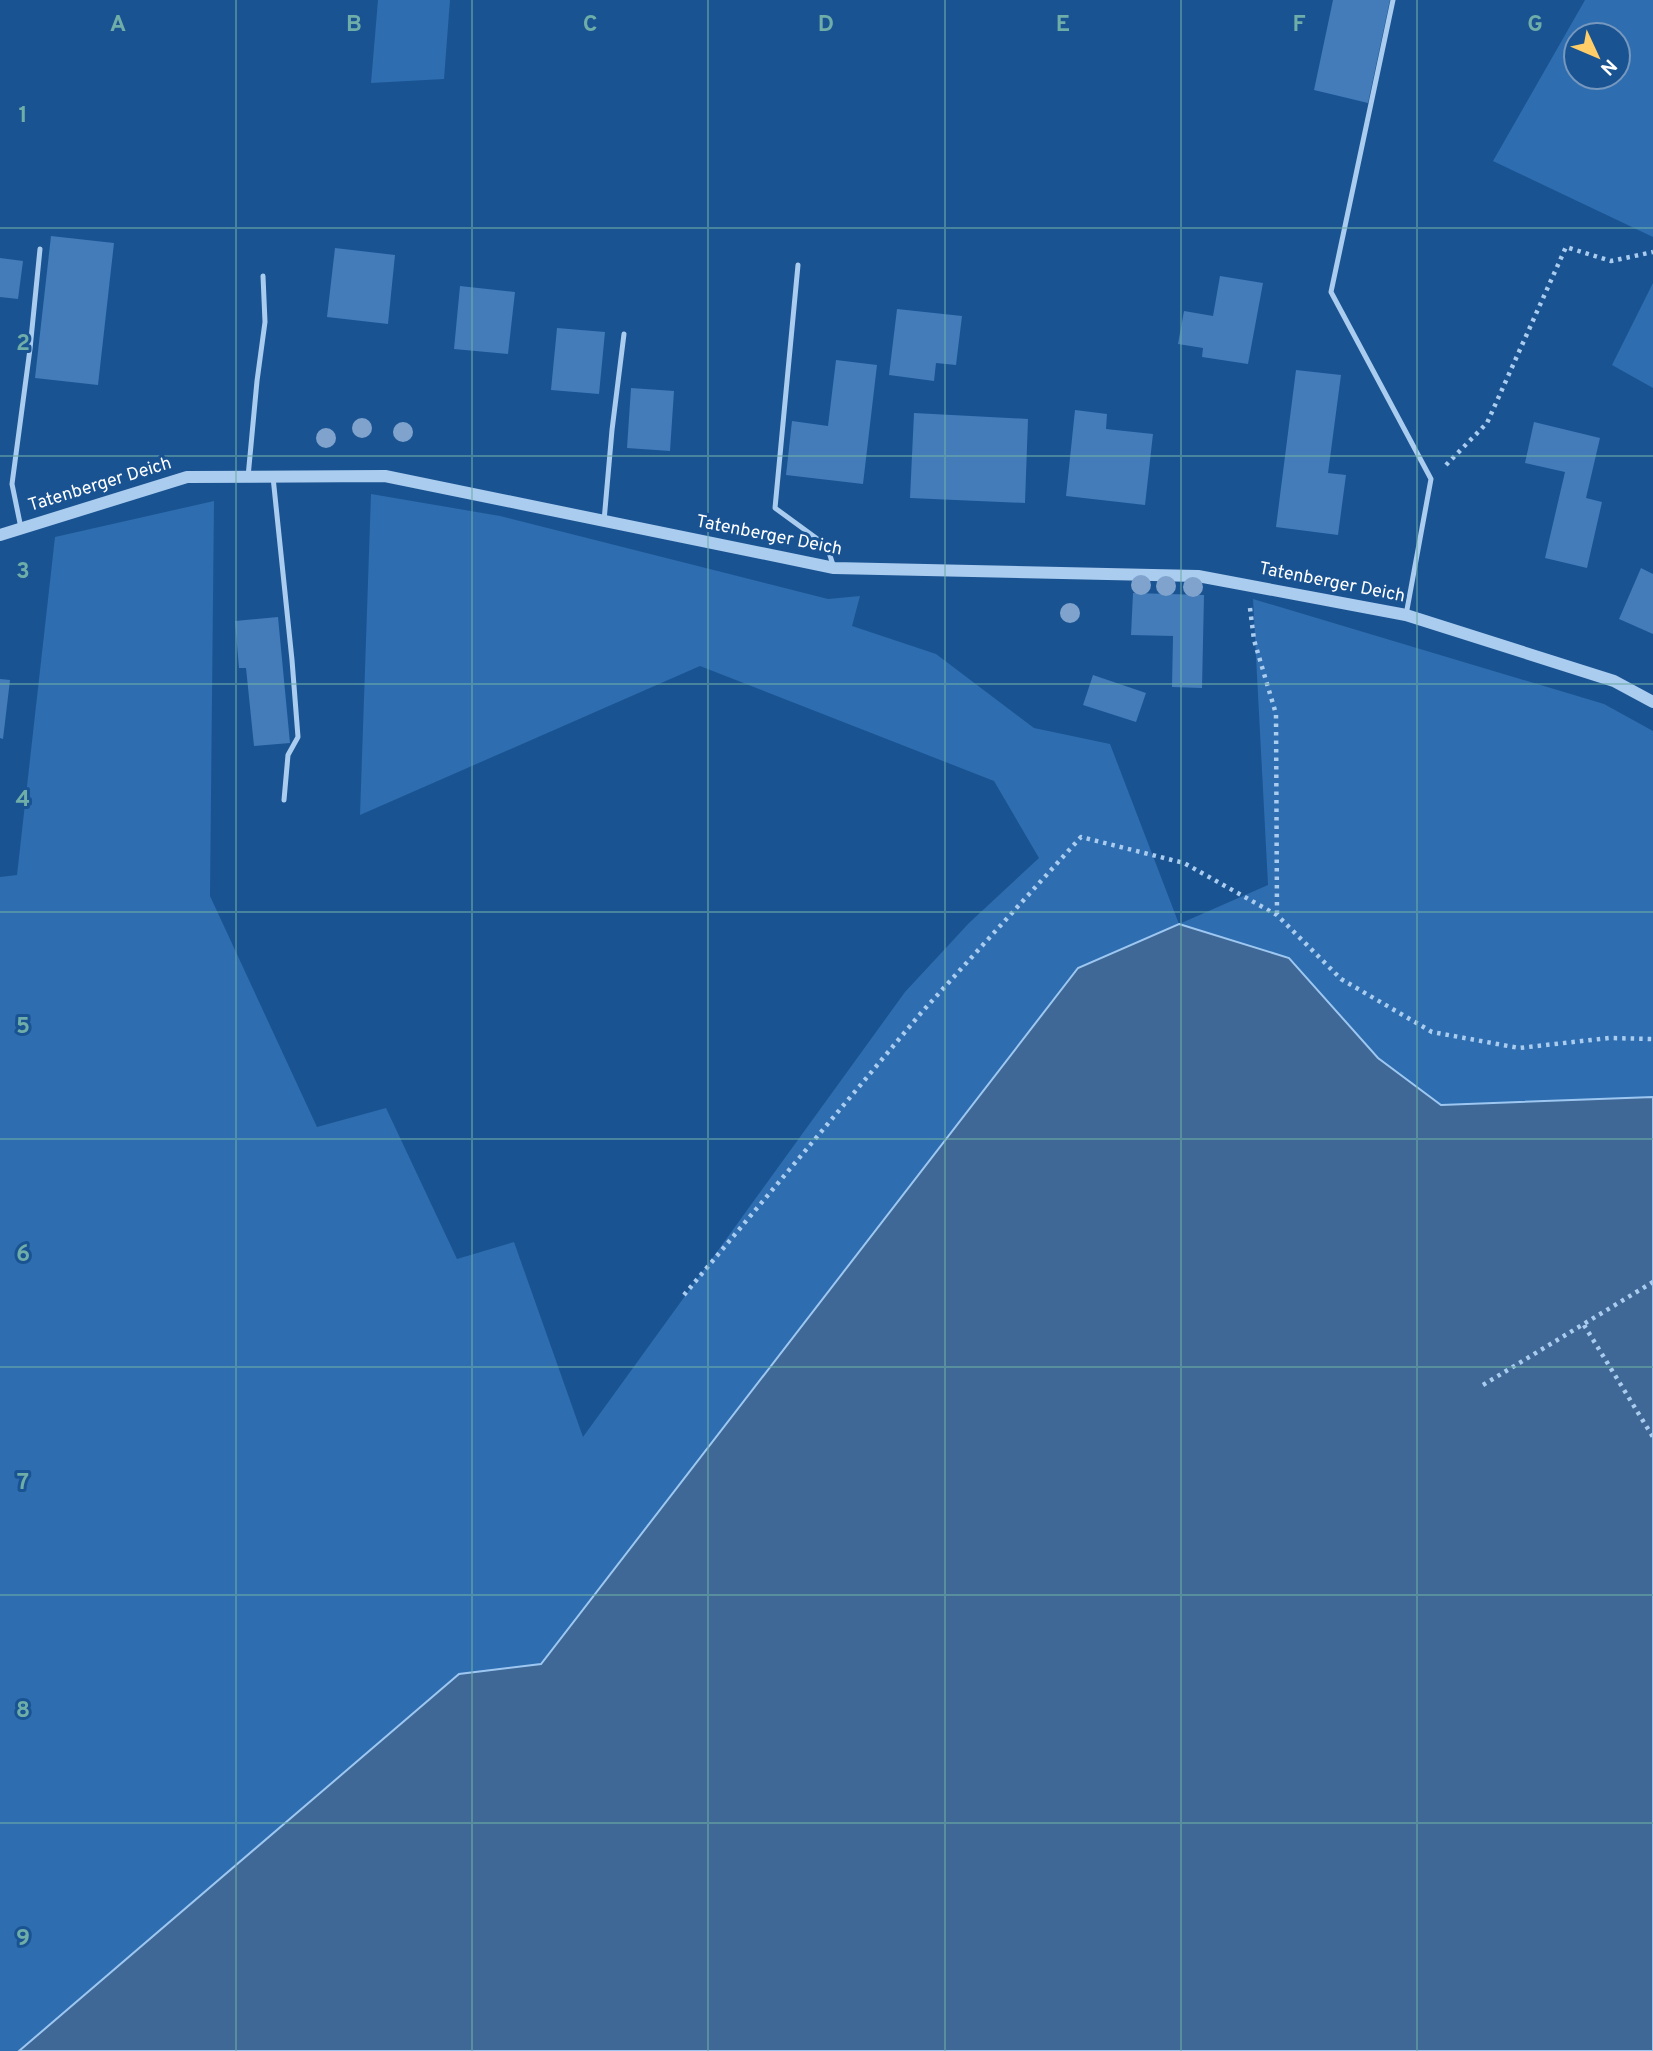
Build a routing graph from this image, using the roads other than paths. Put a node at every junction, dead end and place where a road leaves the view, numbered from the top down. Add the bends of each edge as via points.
1 (1393, 0) edge
2 (40, 249) dead end
3 (798, 265) dead end
4 (263, 276) dead end
5 (624, 334) dead end
6 (248, 477) junction
7 (273, 477) junction
8 (604, 521) junction
9 (21, 528) junction
10 (0, 535) edge
11 (834, 568) junction
12 (1406, 615) junction
13 (1653, 702) edge
14 (284, 800) dead end

1 - 12 lane via 1331,292 1431,480
2 - 9 lane via 12,484
3 - 11 lane via 775,508 827,546
4 - 6 lane via 265,322
5 - 8 lane
6 - 7 street, Tatenberger Deich
6 - 9 street, Tatenberger Deich via 187,477
7 - 8 street, Tatenberger Deich via 384,476
7 - 14 lane via 298,737 288,755
8 - 11 street, Tatenberger Deich
9 - 10 street, Tatenberger Deich
11 - 12 street, Tatenberger Deich via 1198,576
12 - 13 street, Tatenberger Deich via 1614,681

